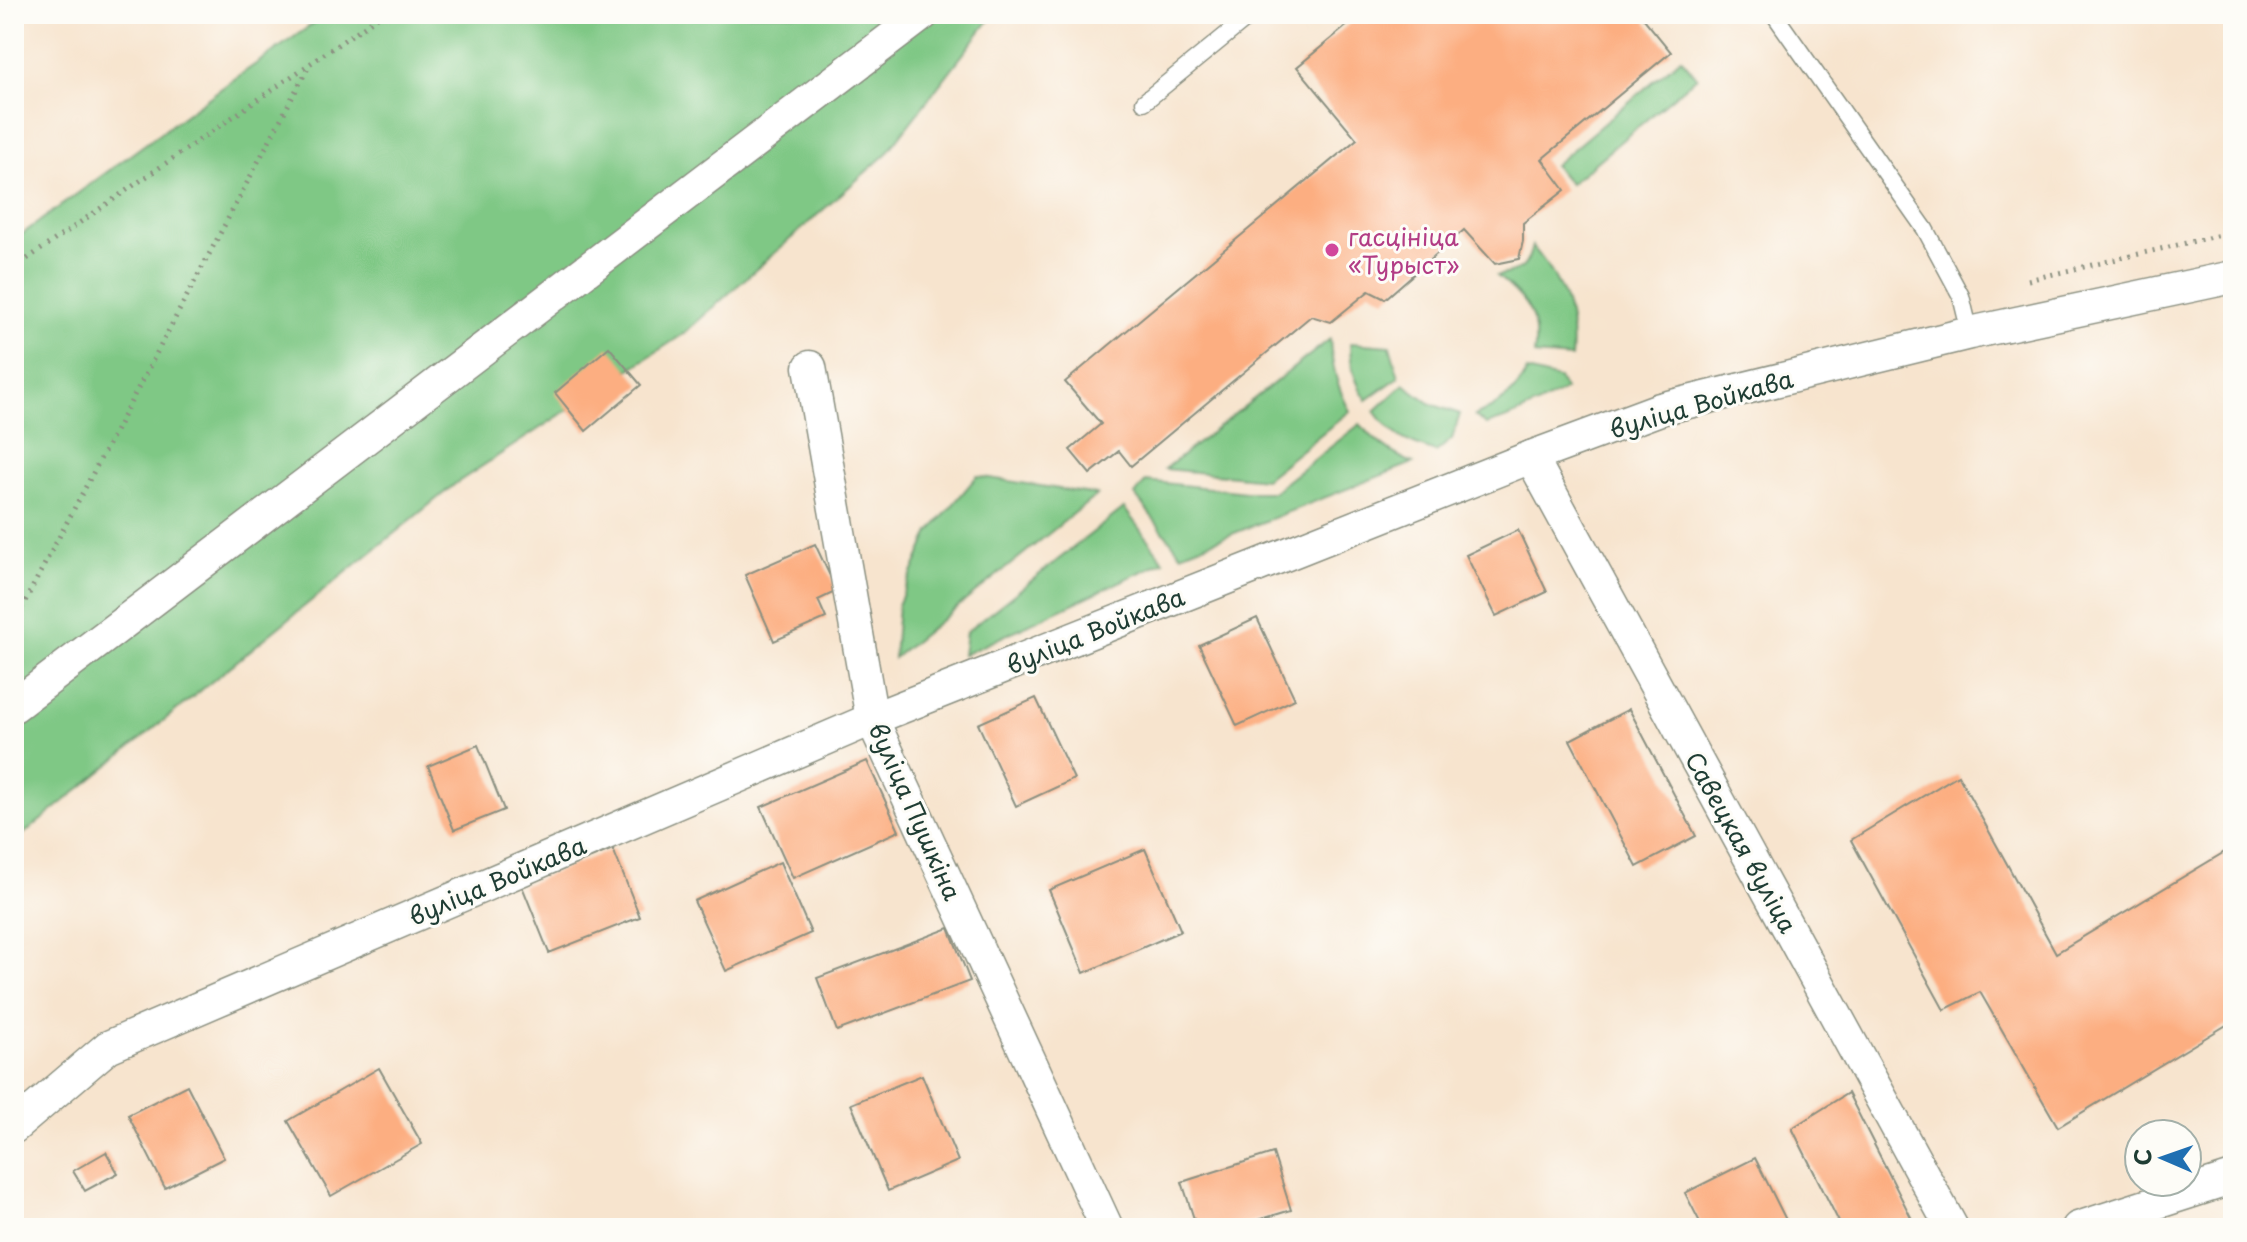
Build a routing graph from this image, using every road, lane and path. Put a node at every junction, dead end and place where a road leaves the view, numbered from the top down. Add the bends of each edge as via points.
1 (382, 14) edge
2 (923, 14) edge
3 (1252, 14) edge
4 (1774, 14) edge
5 (310, 64) junction
6 (1144, 102) dead end
7 (2233, 232) edge
8 (14, 268) edge
9 (2233, 277) edge
10 (2022, 282) dead end
11 (1970, 333) junction
12 (810, 367) dead end
13 (1531, 457) junction
14 (14, 622) edge
15 (14, 706) edge
16 (872, 719) junction
17 (14, 1127) edge
18 (2233, 1178) edge
19 (1107, 1228) edge
20 (1952, 1228) edge
21 (2078, 1228) edge

1 - 5 path
2 - 15 street
3 - 6 lane
4 - 11 lane via 1925,229 1961,296
5 - 8 path
5 - 14 path
7 - 10 path
9 - 11 street, вуліца Войкава
11 - 13 street, вуліца Войкава via 1660,409
12 - 16 street, вуліца Пушкіна
13 - 16 street, вуліца Войкава
13 - 20 street, Савецкая вуліца
16 - 17 street, вуліца Войкава via 108,1047
16 - 19 street, вуліца Пушкіна
18 - 21 street

